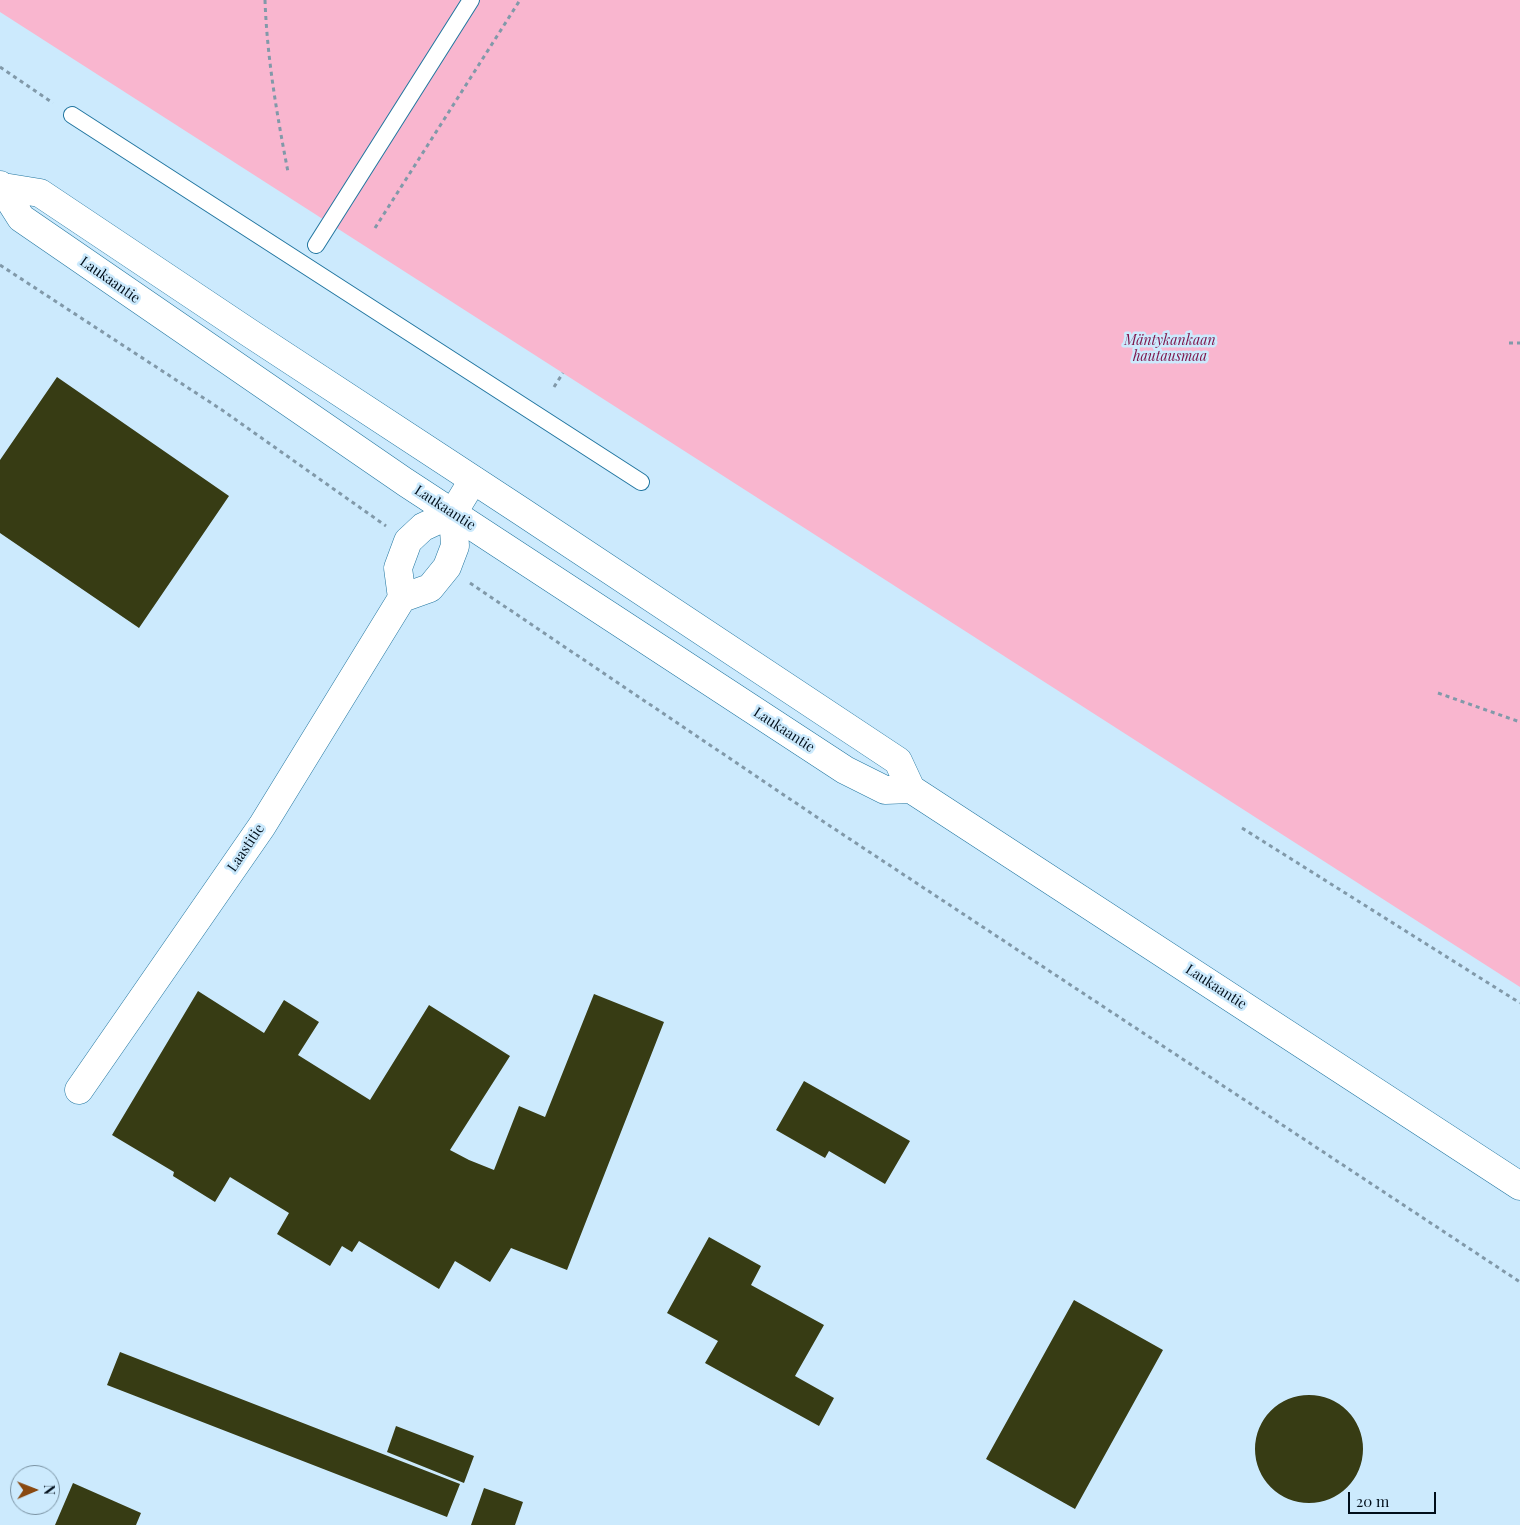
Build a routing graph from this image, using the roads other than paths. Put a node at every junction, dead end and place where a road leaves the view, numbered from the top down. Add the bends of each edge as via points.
1 (471, 0) edge
2 (72, 115) road end
3 (1, 186) edge
4 (316, 245) dead end
5 (474, 480) junction
6 (641, 482) dead end
7 (454, 513) junction
8 (402, 598) junction
9 (911, 789) junction
10 (79, 1090) dead end
11 (1520, 1186) edge

1 - 4 lane
2 - 6 lane
3 - 5 main road, Laukaantie via 40,193
3 - 7 main road, Laukaantie via 21,218 229,363
5 - 7 main road
5 - 9 main road, Laukaantie via 898,761
7 - 8 main road via 454,546 446,567 430,588
7 - 8 main road via 423,527 408,542 398,568
7 - 9 main road, Laukaantie via 845,770 885,790
8 - 10 main road, Laastitie via 262,826
9 - 11 main road, Laukaantie

